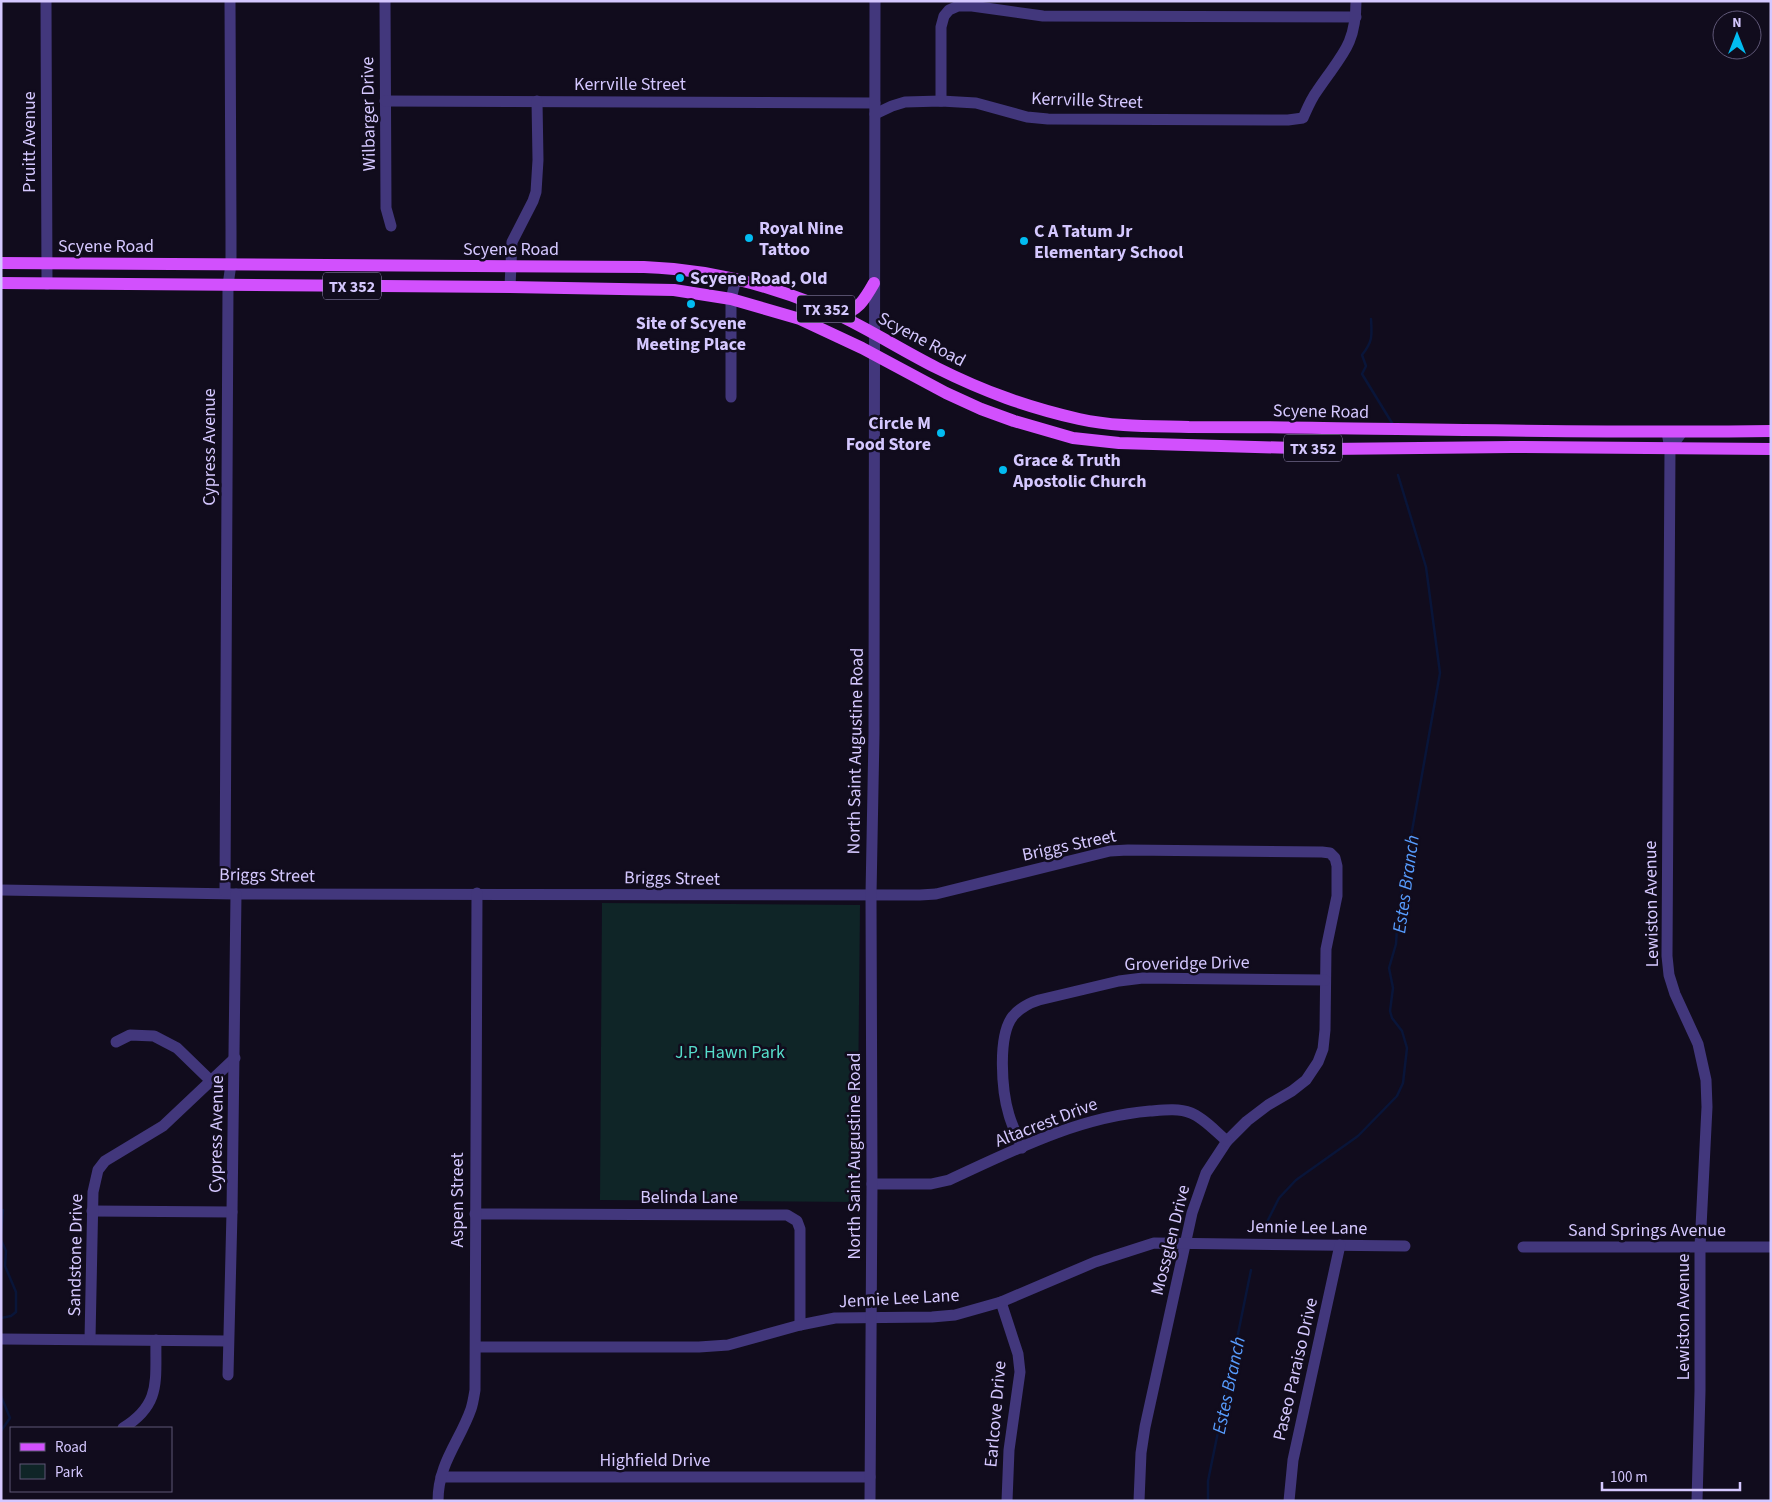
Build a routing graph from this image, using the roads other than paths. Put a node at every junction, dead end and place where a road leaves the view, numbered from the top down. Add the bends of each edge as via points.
1 (46, 1) edge
2 (230, 1) edge
3 (385, 1) edge
4 (875, 1) edge
5 (1356, 1) edge
6 (1356, 17) junction
7 (385, 101) junction
8 (538, 101) junction
9 (941, 101) junction
10 (875, 108) junction
11 (391, 226) dead end
12 (1, 263) edge
13 (47, 263) junction
14 (231, 264) junction
15 (511, 266) junction
16 (736, 279) junction
17 (1, 283) edge
18 (874, 283) junction
19 (47, 284) junction
20 (228, 285) junction
21 (510, 287) junction
22 (731, 299) junction
23 (838, 315) junction
24 (874, 333) junction
25 (874, 355) junction
26 (731, 397) dead end
27 (1771, 431) edge
28 (1667, 432) junction
29 (1682, 432) junction
30 (1771, 449) edge
31 (1670, 450) junction
32 (1335, 858) joint
33 (1, 890) edge
34 (231, 893) junction
35 (477, 893) junction
36 (871, 895) junction
37 (1325, 980) junction
38 (116, 1042) dead end
39 (235, 1058) junction
40 (211, 1081) junction
41 (1227, 1141) junction
42 (1022, 1148) junction
43 (872, 1184) junction
44 (92, 1211) junction
45 (232, 1212) junction
46 (475, 1214) junction
47 (1186, 1243) junction
48 (1340, 1245) junction
49 (1405, 1246) dead end
50 (1523, 1247) dead end
51 (1700, 1247) junction
52 (1771, 1247) edge
53 (1002, 1302) junction
54 (871, 1318) junction
55 (800, 1325) junction
56 (1, 1339) edge
57 (90, 1339) junction
58 (156, 1340) junction
59 (228, 1341) junction
60 (476, 1348) junction
61 (228, 1375) dead end
62 (124, 1427) edge
63 (441, 1477) junction
64 (870, 1477) junction
65 (438, 1501) edge
66 (870, 1501) edge
67 (1007, 1501) edge
68 (1139, 1501) edge
69 (1290, 1501) edge
70 (1696, 1501) edge

1 - 13 street, Pruitt Avenue
2 - 14 street, Cypress Avenue
3 - 7 street, Wilbarger Drive
4 - 10 street, North Saint Augustine Road
5 - 6 street
6 - 9 street, Kerrville Street via 1345,52 1317,90 1302,118 1048,119 1027,117 976,103
6 - 9 street via 1043,16 958,6 944,16 941,27
7 - 8 street, Kerrville Street
7 - 11 street, Wilbarger Drive via 386,208
8 - 10 street, Kerrville Street
8 - 15 street via 536,192 512,242
9 - 10 street, Kerrville Street via 905,102
10 - 18 street, North Saint Augustine Road
12 - 13 main road, Scyene Road / TX 352
13 - 14 main road, Scyene Road / TX 352
13 - 19 street, Pruitt Avenue
14 - 15 main road, Scyene Road / TX 352
14 - 20 street, Cypress Avenue
15 - 16 main road, Scyene Road / TX 352 via 658,268
15 - 21 street
16 - 22 street
16 - 23 main road, Scyene Road / TX 352 via 794,296
17 - 19 main road, Scyene Road / TX 352
18 - 23 main road via 861,304 847,314
18 - 24 street, North Saint Augustine Road
19 - 20 main road, Scyene Road / TX 352
20 - 21 main road, Scyene Road / TX 352
20 - 34 street, Cypress Avenue
21 - 22 main road, Scyene Road / TX 352 via 674,290
22 - 25 main road, Scyene Road / TX 352 via 807,321
22 - 26 street
23 - 24 main road, Scyene Road / TX 352
24 - 25 street, North Saint Augustine Road
24 - 28 main road, Scyene Road / TX 352 via 935,367 999,396 1040,410 1102,423
25 - 31 main road, Scyene Road / TX 352 via 981,409 1054,434 1096,441 1328,449 1512,447
25 - 36 street, North Saint Augustine Road
27 - 29 main road, Scyene Road / TX 352
28 - 29 main road, Scyene Road / TX 352
28 - 31 street, Lewiston Avenue
29 - 31 street
30 - 31 main road, Scyene Road / TX 352
31 - 51 street, Lewiston Avenue via 1667,956 1674,994 1698,1044 1706,1080
32 - 36 street, Briggs Street via 1322,852 1110,851 936,894
32 - 37 street, Mossglen Drive via 1338,866 1337,896 1328,933
33 - 34 street, Briggs Street
34 - 35 street, Briggs Street
34 - 39 street, Cypress Avenue
35 - 36 street, Briggs Street
35 - 46 street, Aspen Street
36 - 43 street, North Saint Augustine Road
37 - 41 street, Mossglen Drive via 1323,1049 1314,1071
37 - 42 street, Groveridge Drive via 1144,978 1118,981 1028,1004 1012,1017 1004,1046 1004,1092 1009,1116
38 - 40 street via 130,1034 154,1036 177,1048
39 - 40 street, Sandstone Drive
39 - 45 street, Cypress Avenue
40 - 44 street, Sandstone Drive via 163,1126 106,1161 95,1179
41 - 42 street, Altacrest Drive via 1190,1113 1164,1110 1092,1120
41 - 47 street, Mossglen Drive via 1206,1173
42 - 43 street, Altacrest Drive via 949,1180 931,1184
43 - 54 street, North Saint Augustine Road
44 - 45 street
44 - 57 street, Sandstone Drive
45 - 59 street, Cypress Avenue
46 - 55 street, Belinda Lane via 787,1215 797,1221 800,1229
46 - 60 street, Aspen Street
47 - 48 street, Jennie Lee Lane
47 - 53 street, Jennie Lee Lane via 1154,1243 1136,1247
47 - 68 street, Mossglen Drive via 1145,1427
48 - 49 street, Jennie Lee Lane
48 - 69 street, Paseo Paraiso Drive via 1292,1460
50 - 51 street, Sand Springs Avenue
51 - 52 street, Sand Springs Avenue
51 - 70 street, Lewiston Avenue
53 - 54 street, Jennie Lee Lane via 955,1315
53 - 67 street, Earlcove Drive via 1018,1354 1020,1372 1008,1450
54 - 55 street, Jennie Lee Lane via 835,1318
54 - 64 street, North Saint Augustine Road
55 - 60 street, Jennie Lee Lane via 728,1345
56 - 57 street
57 - 58 street
58 - 59 street
58 - 62 street via 152,1399 146,1409
59 - 61 street, Cypress Avenue
60 - 63 street, Aspen Street via 472,1408 451,1448
63 - 64 street, Highfield Drive
63 - 65 street, Aspen Street
64 - 66 street, North Saint Augustine Road

